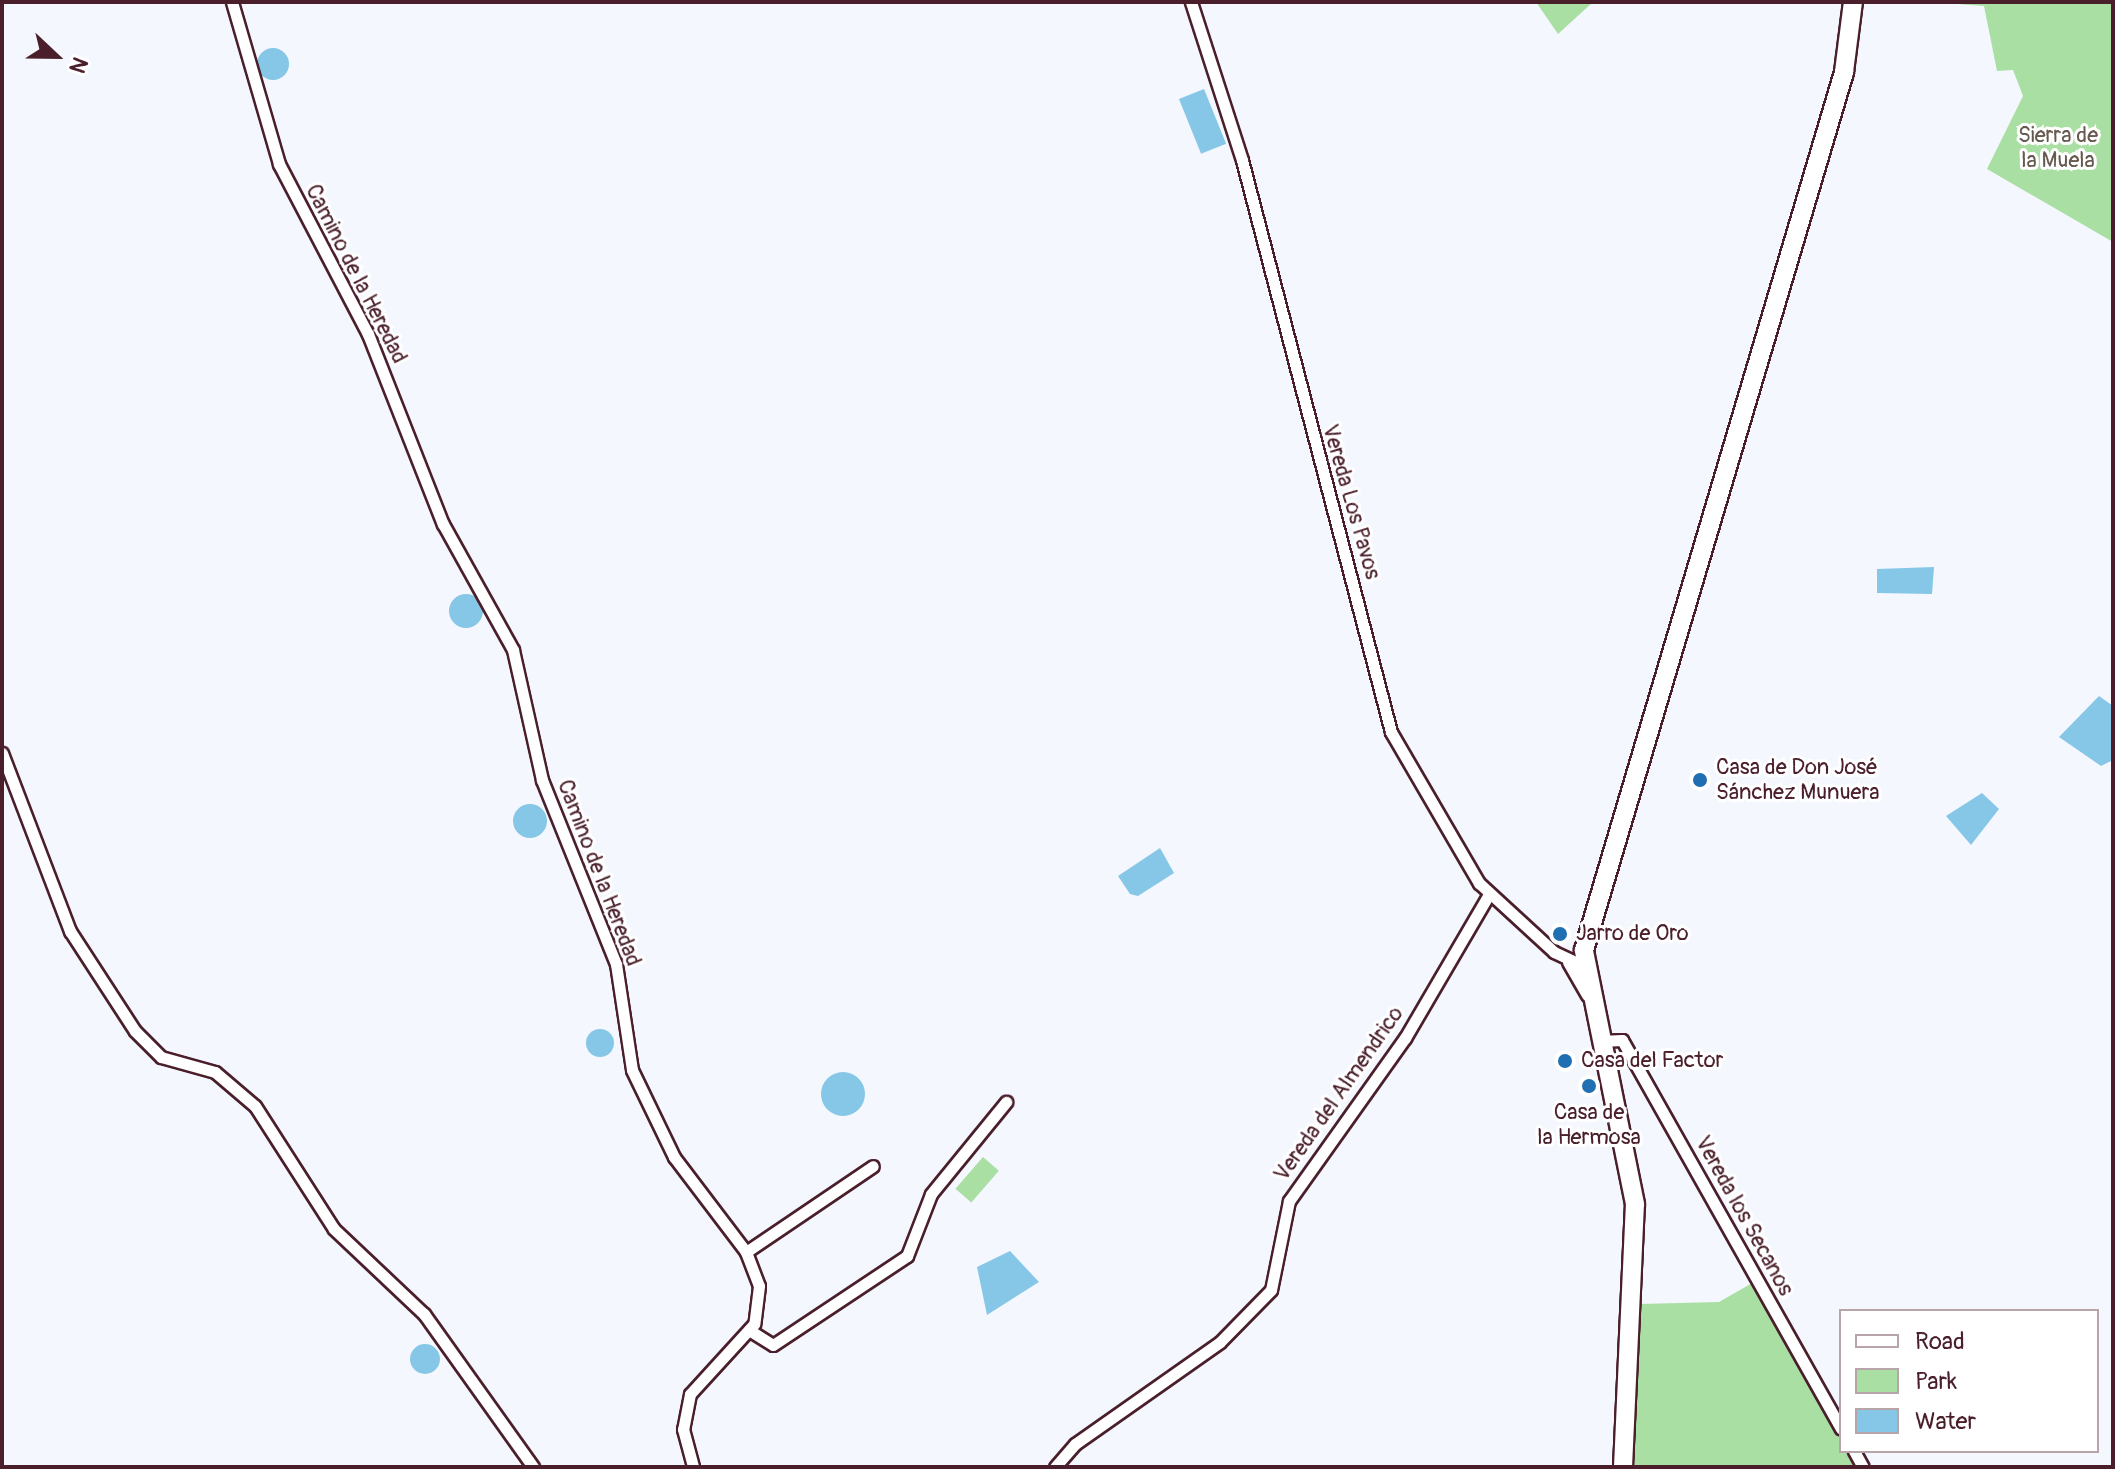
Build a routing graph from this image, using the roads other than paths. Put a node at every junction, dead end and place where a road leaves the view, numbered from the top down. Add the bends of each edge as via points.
1 (232, 2) edge
2 (1191, 2) edge
3 (1853, 2) edge
4 (2, 753) edge
5 (1489, 894) junction
6 (1576, 964) junction
7 (1601, 1041) junction
8 (1006, 1102) dead end
9 (873, 1166) dead end
10 (746, 1252) junction
11 (749, 1330) junction
12 (1839, 1425) edge
13 (533, 1467) edge
14 (693, 1467) edge
15 (1055, 1467) edge
16 (1623, 1467) edge

1 - 10 street, Camino de la Heredad via 279,164 368,334 443,524 513,650 542,780 616,964 632,1070 691,1185
2 - 5 street, Vereda Los Pavos via 1255,210 1391,732
3 - 6 main road via 1844,72
4 - 13 street via 70,931 135,1031 161,1057 215,1072 255,1106 334,1229 424,1314
5 - 6 street, Vereda Los Pavos
5 - 15 street, Vereda del Almendrico via 1405,1038 1289,1201 1271,1290 1220,1342 1075,1444
6 - 7 main road
7 - 12 street, Vereda los Secanos via 1622,1040
7 - 16 main road via 1635,1204
8 - 11 street via 931,1194 907,1256 773,1345
9 - 10 street
10 - 11 street, Camino de la Heredad via 761,1295
11 - 14 street, Camino de la Heredad via 690,1394 683,1429

